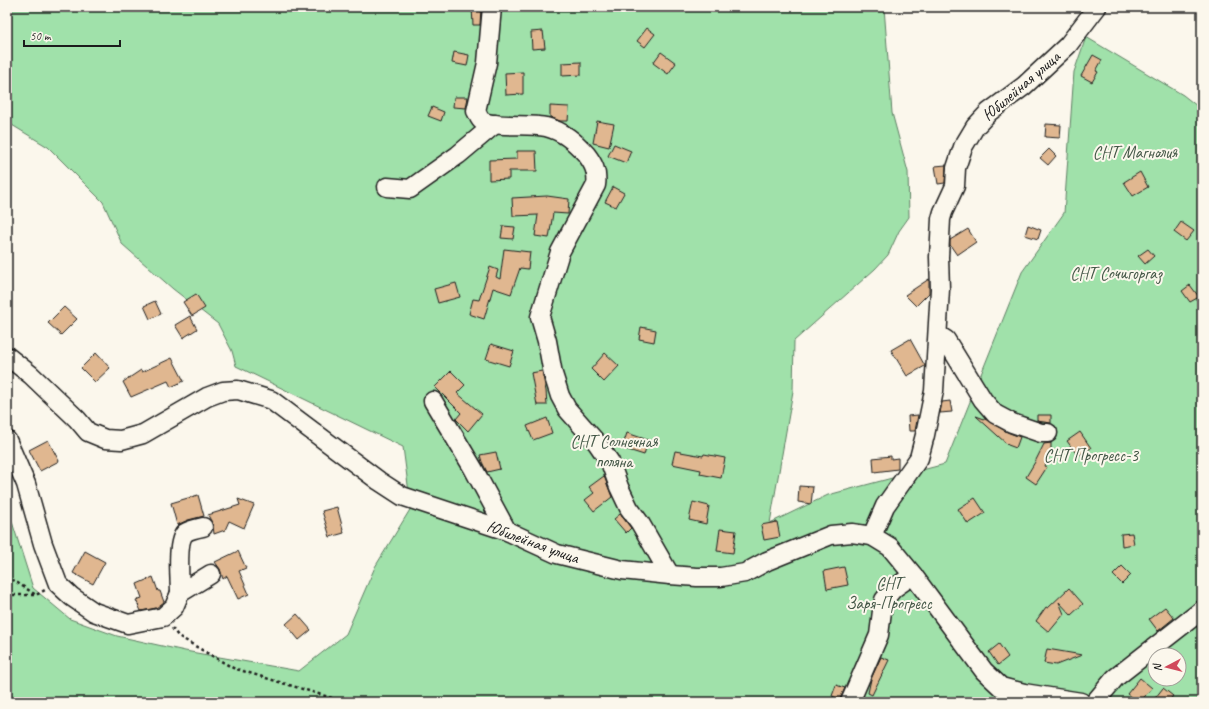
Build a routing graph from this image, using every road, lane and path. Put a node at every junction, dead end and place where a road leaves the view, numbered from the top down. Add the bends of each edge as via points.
1 (492, 7) edge
2 (1097, 7) edge
3 (495, 124) junction
4 (387, 187) dead end
5 (938, 336) junction
6 (7, 356) edge
7 (433, 402) dead end
8 (1048, 434) dead end
9 (7, 440) edge
10 (203, 527) dead end
11 (507, 531) junction
12 (872, 536) junction
13 (211, 574) dead end
14 (670, 575) junction
15 (913, 575) junction
16 (7, 576) edge
17 (58, 584) junction
18 (180, 593) junction
19 (7, 595) edge
20 (36, 595) junction
21 (1202, 610) edge
22 (163, 617) junction
23 (340, 702) edge
24 (850, 702) edge
25 (1081, 702) edge
26 (1095, 702) edge

1 - 3 street via 487,63 476,111 482,121
2 - 5 street, Юбилейная улица via 1068,45 1024,86 989,112 975,127 963,147 956,168 955,186 941,219
3 - 4 street via 458,155 410,189
3 - 14 street via 545,126 558,131 576,142 596,170 596,185 560,252 540,317 560,396 567,409 610,462 629,508
5 - 8 street via 946,340 983,400 995,414 1012,423
5 - 12 street, Юбилейная улица via 934,391 919,458 885,506
6 - 11 street, Юбилейная улица via 31,375 88,432 105,439 121,440 142,434 207,397 223,391 238,390 271,400 402,496
7 - 11 street
9 - 17 street via 26,484 43,544
10 - 18 street via 186,533 181,540
11 - 14 street, Юбилейная улица via 557,554 622,570
12 - 14 street, Юбилейная улица via 852,533 831,535 767,561 745,573 715,577
12 - 15 street, Юбилейная улица via 890,547
13 - 18 street
15 - 24 street via 892,589 884,600 879,635
15 - 25 street, Юбилейная улица via 984,671 1001,687
16 - 20 path
17 - 20 path
17 - 22 street via 94,612 128,624
18 - 22 street via 174,608
19 - 20 path
21 - 26 street via 1115,678
22 - 23 path via 178,636 234,668

